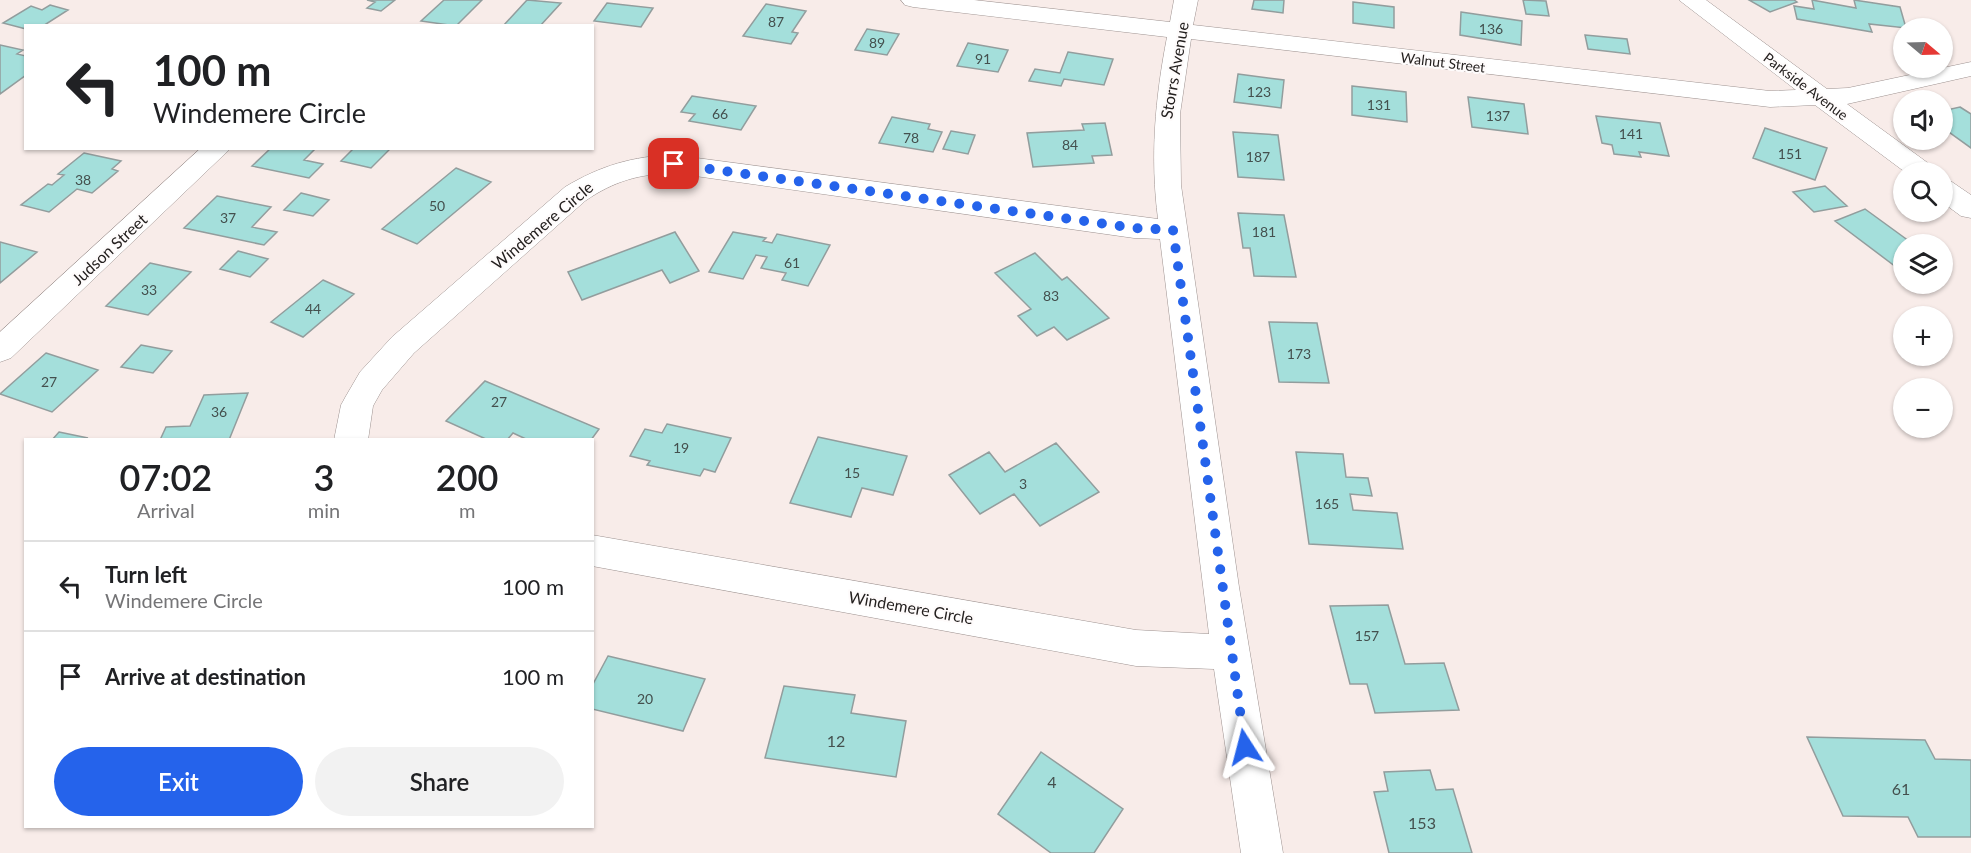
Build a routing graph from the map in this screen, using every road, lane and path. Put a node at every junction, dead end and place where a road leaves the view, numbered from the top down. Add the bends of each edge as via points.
1 (913, 0) edge
2 (1691, 0) edge
3 (1184, 16) edge
4 (1971, 69) edge
5 (1822, 98) junction
6 (216, 150) edge
7 (1908, 162) edge
8 (1953, 196) edge
9 (1971, 209) edge
10 (1173, 230) junction
11 (0, 350) edge
12 (351, 438) edge
13 (594, 550) edge
14 (1230, 652) junction
15 (1262, 853) edge

1 - 3 street, Walnut Street
2 - 5 street, Parkside Avenue
3 - 5 street, Walnut Street via 1745,97
3 - 10 street, Storrs Avenue via 1165,120 1165,163
4 - 5 street, Walnut Street via 1871,92
5 - 7 street, Parkside Avenue
6 - 11 street, Judson Street
8 - 9 street
10 - 12 street, Windemere Circle via 1134,228 674,164 636,166 604,174 575,194 403,345 371,381 357,405
10 - 14 street, Storrs Avenue
13 - 14 street, Windemere Circle via 1136,648
14 - 15 street, Storrs Avenue

